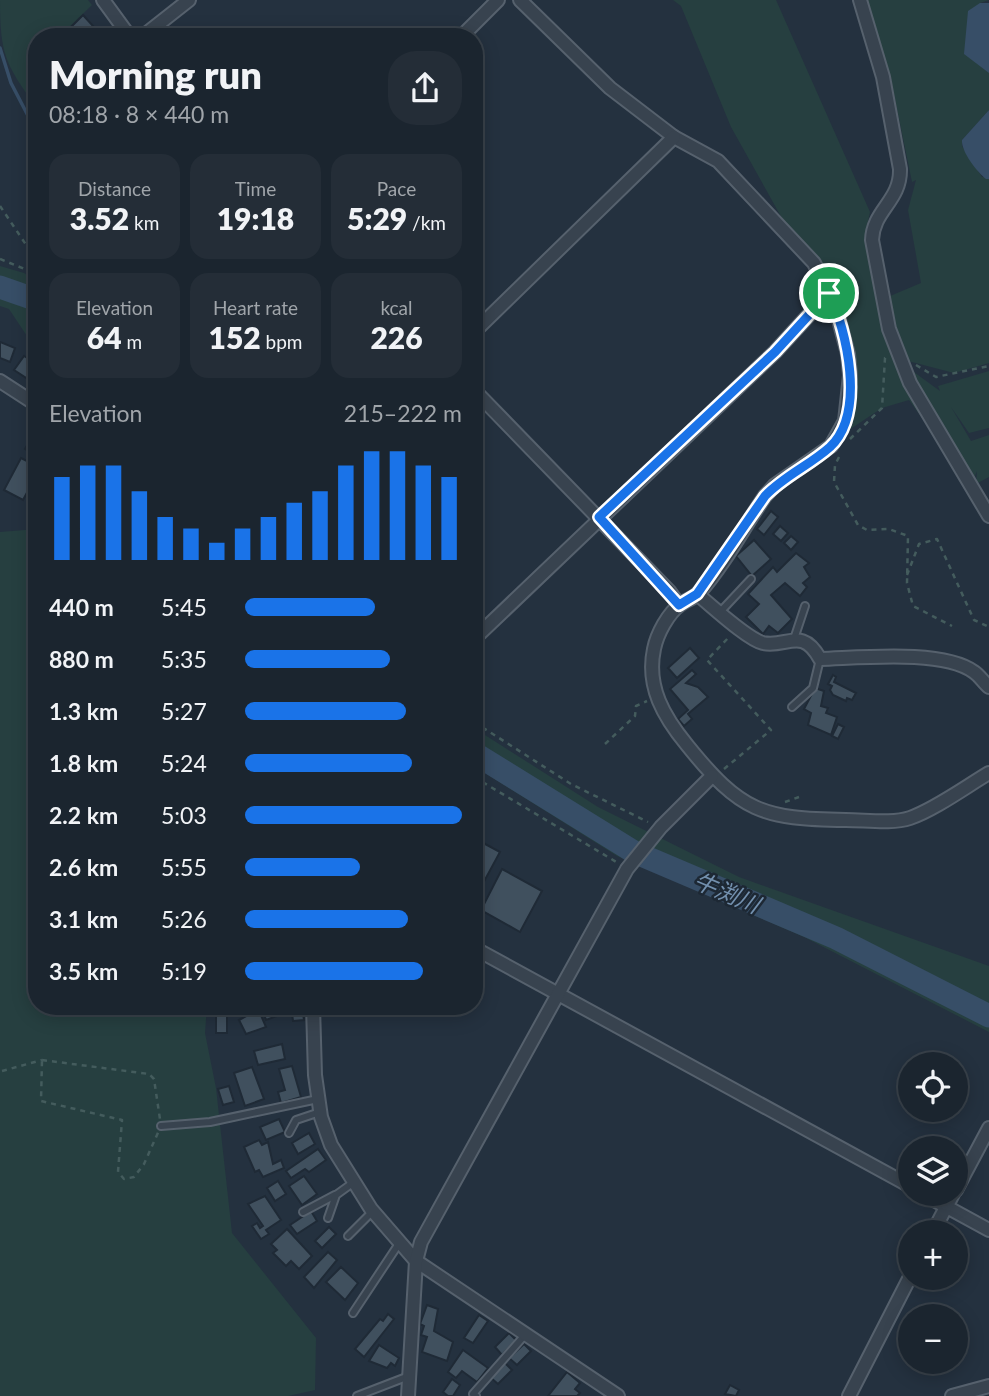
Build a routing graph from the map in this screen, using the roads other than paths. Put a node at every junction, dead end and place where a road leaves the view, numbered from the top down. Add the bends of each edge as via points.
1 (103, 0) edge
2 (189, 0) edge
3 (498, 0) edge
4 (520, 0) edge
5 (860, 0) edge
6 (123, 28) edge
7 (153, 28) edge
8 (470, 28) edge
9 (674, 137) junction
10 (829, 293) junction
11 (483, 323) edge
12 (0, 381) edge
13 (28, 399) edge
14 (483, 399) edge
15 (989, 516) edge
16 (599, 517) junction
17 (751, 579) dead end
18 (697, 594) junction
19 (679, 605) junction
20 (805, 607) dead end
21 (721, 611) junction
22 (483, 630) edge
23 (794, 639) junction
24 (820, 659) junction
25 (989, 687) edge
26 (792, 707) dead end
27 (989, 773) edge
28 (716, 774) junction
29 (483, 952) edge
30 (558, 994) junction
31 (314, 1015) edge
32 (319, 1106) junction
33 (161, 1126) road end
34 (989, 1128) edge
35 (289, 1133) dead end
36 (968, 1166) edge
37 (898, 1179) edge
38 (354, 1182) junction
39 (336, 1195) junction
40 (947, 1206) joint
41 (373, 1211) junction
42 (303, 1212) dead end
43 (328, 1218) dead end
44 (939, 1220) edge
45 (989, 1230) edge
46 (348, 1236) dead end
47 (400, 1242) junction
48 (416, 1261) junction
49 (903, 1290) edge
50 (353, 1313) dead end
51 (526, 1334) junction
52 (409, 1376) junction
53 (989, 1386) edge
54 (473, 1395) edge
55 (357, 1396) edge
56 (408, 1396) edge
57 (617, 1396) edge
58 (849, 1396) edge
59 (952, 1396) edge

1 - 6 street
2 - 7 street
3 - 8 street
4 - 9 street via 610,88
5 - 15 street via 883,77 900,169 900,184 876,221 872,240 889,329 910,383
9 - 10 street via 718,161 798,243
9 - 11 street
10 - 16 street via 775,352
10 - 18 street via 848,354 845,421 831,446 765,496
12 - 13 street
14 - 16 street
16 - 19 street
16 - 22 street
17 - 21 lane
18 - 19 street
18 - 21 street
19 - 28 street via 654,646 652,684 680,736
20 - 23 lane
21 - 23 street via 764,643
23 - 24 street via 814,648
24 - 25 street via 933,658 964,666
24 - 26 lane via 813,688
27 - 28 street via 910,818 873,820 793,820 768,814 739,799
28 - 30 street via 629,866
29 - 30 street
30 - 37 street
30 - 48 street via 421,1242
31 - 32 street
32 - 33 lane
32 - 35 lane via 296,1120
32 - 38 street via 331,1145
34 - 36 street
38 - 39 lane
38 - 41 street
39 - 42 lane
39 - 43 lane
40 - 44 street
40 - 45 street
41 - 46 lane
41 - 47 street
47 - 48 street
47 - 50 lane
48 - 51 street
48 - 52 street
49 - 58 street
51 - 54 lane
51 - 57 street
52 - 55 lane
52 - 56 street
53 - 59 street

